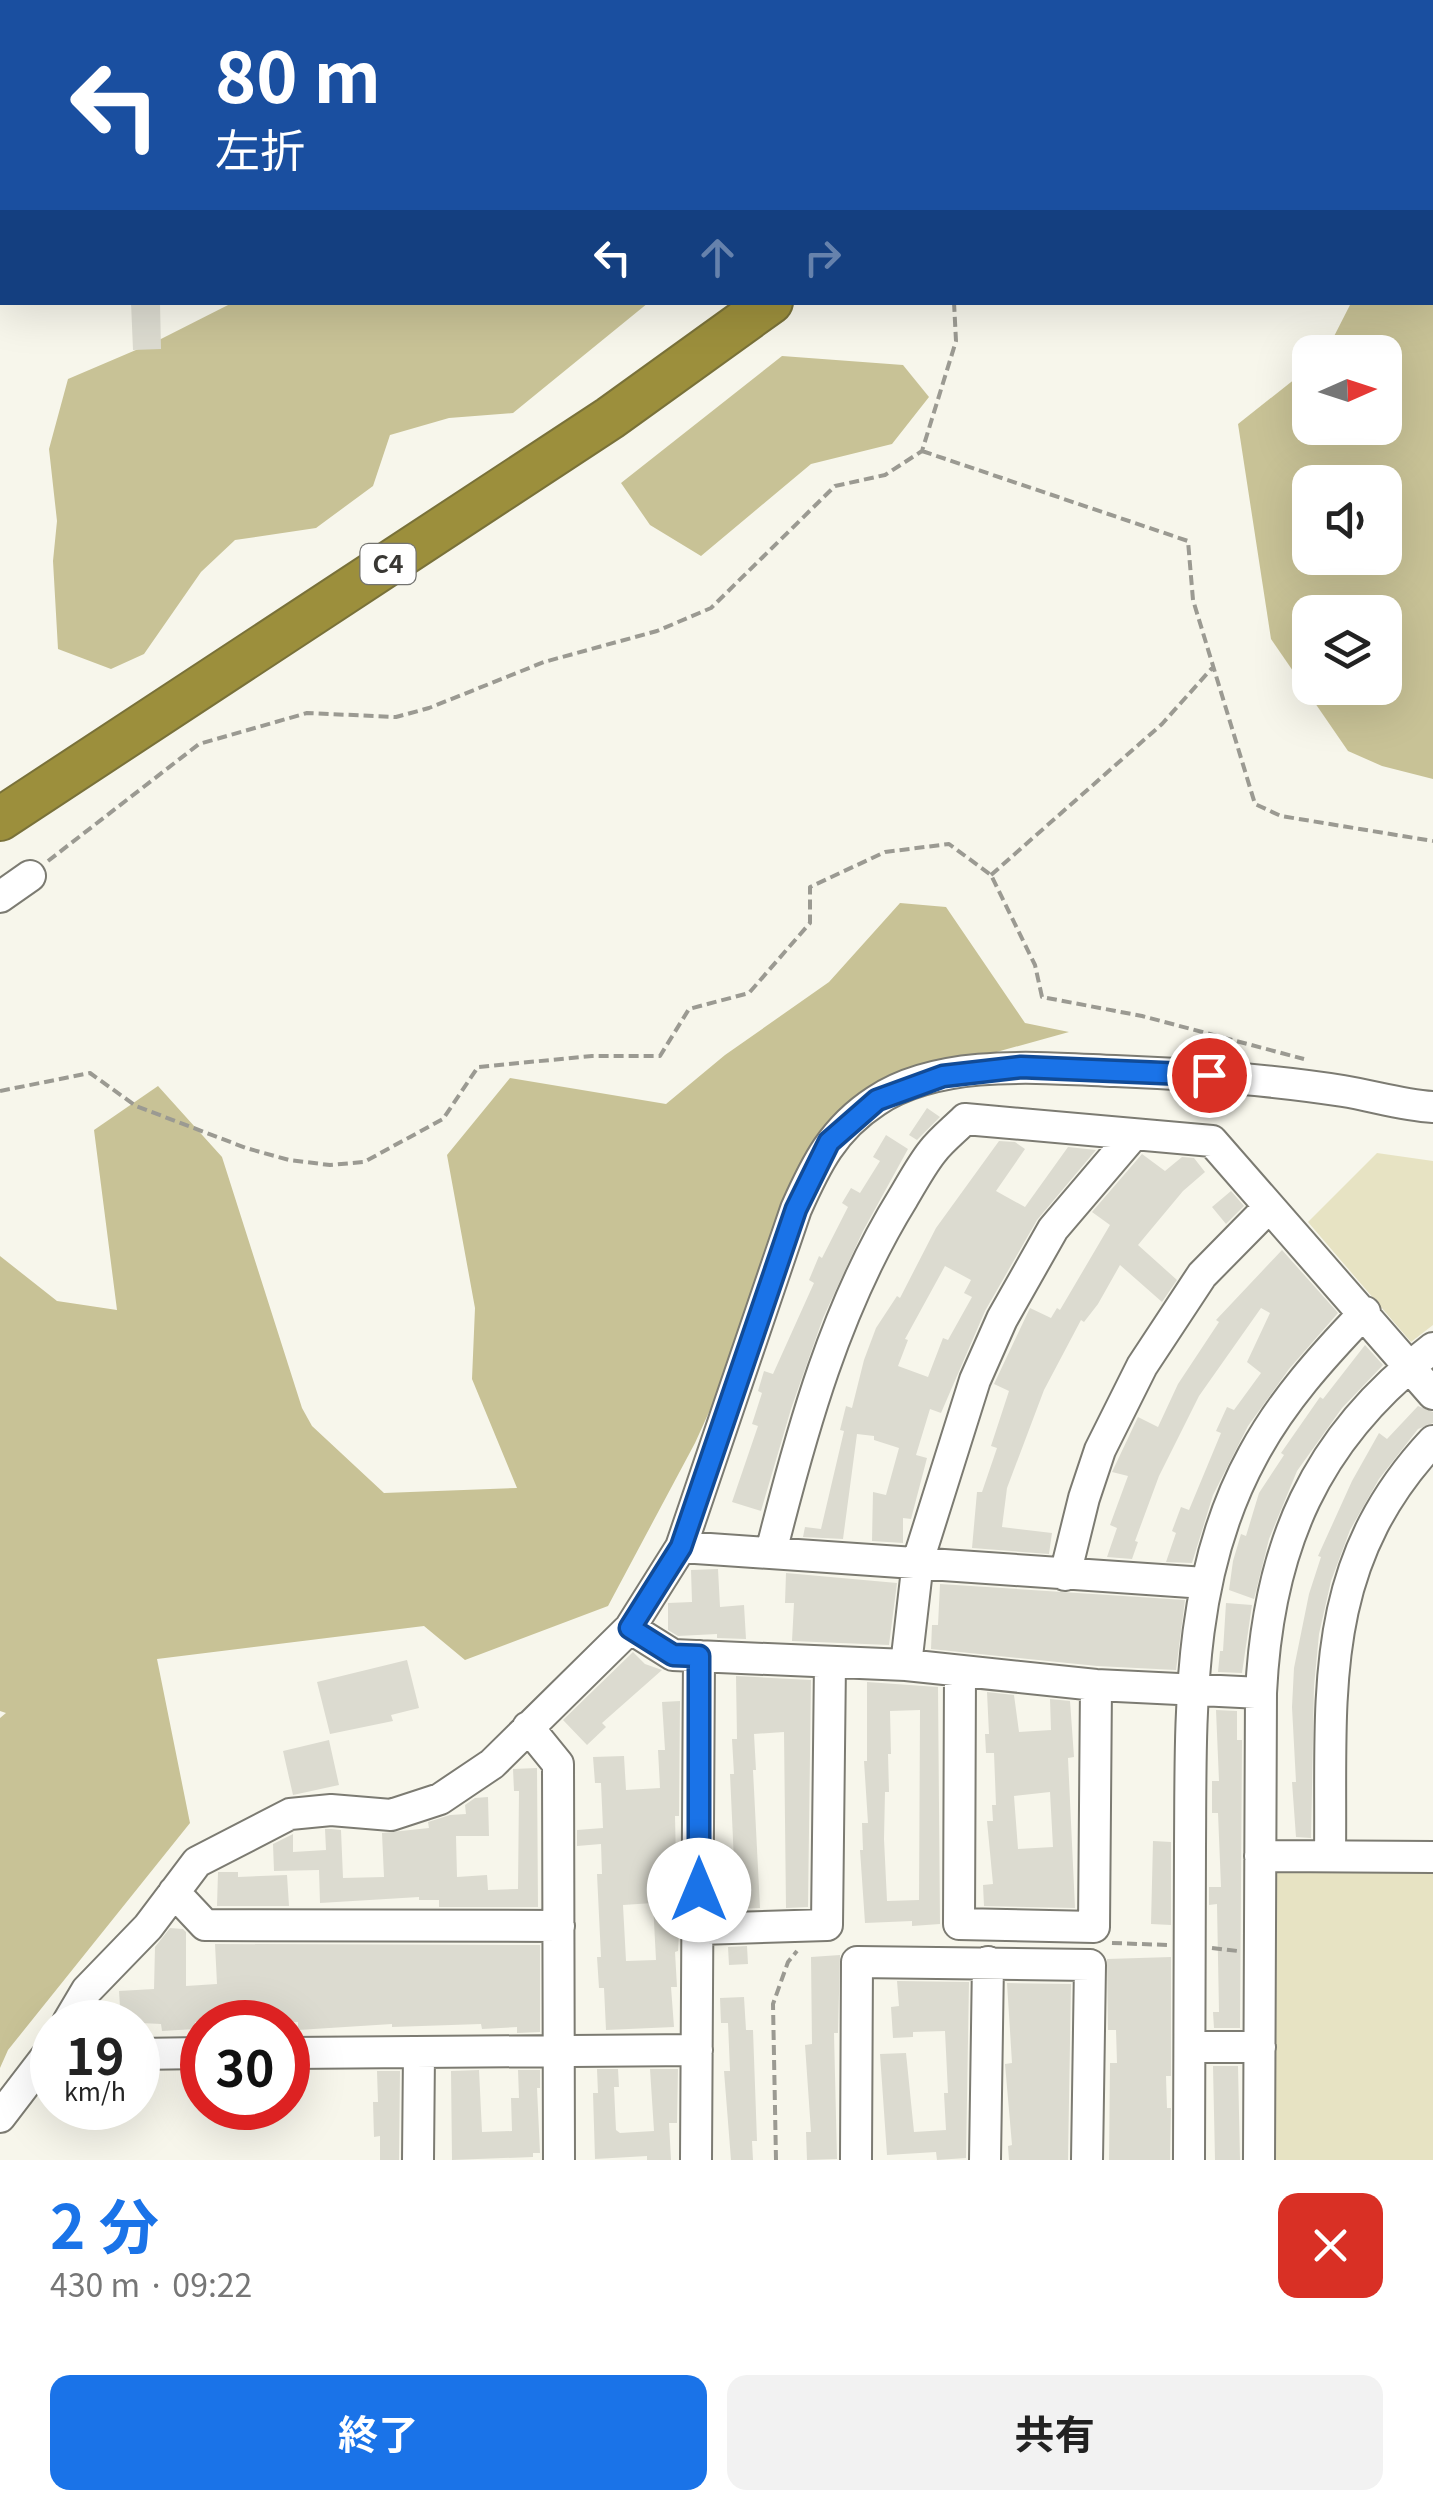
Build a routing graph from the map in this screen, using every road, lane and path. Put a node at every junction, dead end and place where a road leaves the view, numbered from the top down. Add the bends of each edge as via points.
1 (767, 305) edge
2 (954, 305) edge
3 (922, 451) junction
4 (1214, 666) junction
5 (0, 819) edge
6 (1433, 842) edge
7 (30, 876) joint
8 (991, 876) junction
9 (0, 897) edge
10 (1308, 1060) dead end
11 (0, 1091) edge
12 (1433, 1108) edge
13 (1134, 1134) junction
14 (1268, 1208) junction
15 (1364, 1312) junction
16 (1421, 1357) edge
17 (1433, 1394) edge
18 (1433, 1441) edge
19 (681, 1547) junction
20 (771, 1552) junction
21 (918, 1561) junction
22 (1065, 1576) junction
23 (1204, 1583) junction
24 (630, 1628) junction
25 (699, 1656) junction
26 (830, 1662) junction
27 (906, 1666) junction
28 (960, 1673) junction
29 (1096, 1684) junction
30 (1191, 1688) junction
31 (1261, 1693) junction
32 (528, 1727) junction
33 (1260, 1856) junction
34 (1330, 1856) junction
35 (1433, 1857) edge
36 (174, 1892) junction
37 (559, 1926) junction
38 (699, 1930) junction
39 (800, 1948) dead end
40 (988, 1962) junction
41 (81, 2000) edge
42 (1190, 2047) junction
43 (1260, 2047) junction
44 (696, 2050) junction
45 (560, 2051) junction
46 (419, 2052) junction
47 (310, 2053) edge
48 (30, 2079) edge
49 (0, 2117) edge
50 (418, 2160) edge
51 (559, 2160) edge
52 (696, 2160) edge
53 (776, 2160) edge
54 (856, 2160) edge
55 (985, 2160) edge
56 (1087, 2160) edge
57 (1189, 2160) edge
58 (1260, 2160) edge

1 - 5 highway, C4 via 610,418
2 - 3 path via 956,340
3 - 4 path via 1188,541 1193,600
3 - 7 path via 886,474 835,486 711,608 396,717 308,713 199,744
4 - 6 path via 1255,804 1281,816
4 - 8 path via 1162,724
7 - 9 street
8 - 10 path via 1036,965 1042,997
8 - 11 path via 949,844 885,852 810,887 810,923 749,993 689,1009 660,1056 478,1066 443,1119 364,1162 330,1166 246,1148 136,1106 90,1073
12 - 19 street via 1209,1075 1021,1067 943,1076 877,1100 829,1142 796,1209
13 - 14 street via 1212,1141
13 - 20 street via 965,1119 932,1151 886,1226 829,1352
13 - 21 street via 1053,1229 1002,1320 958,1428
14 - 15 street
14 - 22 street via 1202,1275 1142,1366 1100,1450
15 - 16 street
15 - 23 street via 1309,1370 1252,1457
16 - 17 street
16 - 31 street via 1360,1416 1307,1494 1273,1586
18 - 34 street via 1382,1509 1343,1601 1334,1654
19 - 20 street
19 - 24 street
20 - 21 street
21 - 22 street
21 - 27 street
22 - 23 street
23 - 30 street
24 - 25 street via 673,1655
24 - 32 street
25 - 26 street
25 - 38 street
26 - 27 street
26 - 38 street via 827,1926
27 - 28 street
28 - 29 street
28 - 29 street via 959,1924 1094,1928
29 - 30 street
30 - 31 street
30 - 42 street
31 - 33 street
32 - 36 street via 492,1764 440,1798 391,1815 290,1814 197,1862
32 - 37 street via 558,1764
33 - 34 street
33 - 43 street
34 - 35 street
36 - 37 street via 205,1925
36 - 41 street
37 - 45 street
38 - 44 street
39 - 53 path via 773,2004
40 - 54 street via 857,1962
40 - 55 street
40 - 56 street via 1090,1965
42 - 43 street
42 - 57 street
43 - 58 street
44 - 45 street
44 - 52 street
45 - 46 street
45 - 51 street
46 - 47 street
46 - 50 street
48 - 49 street

